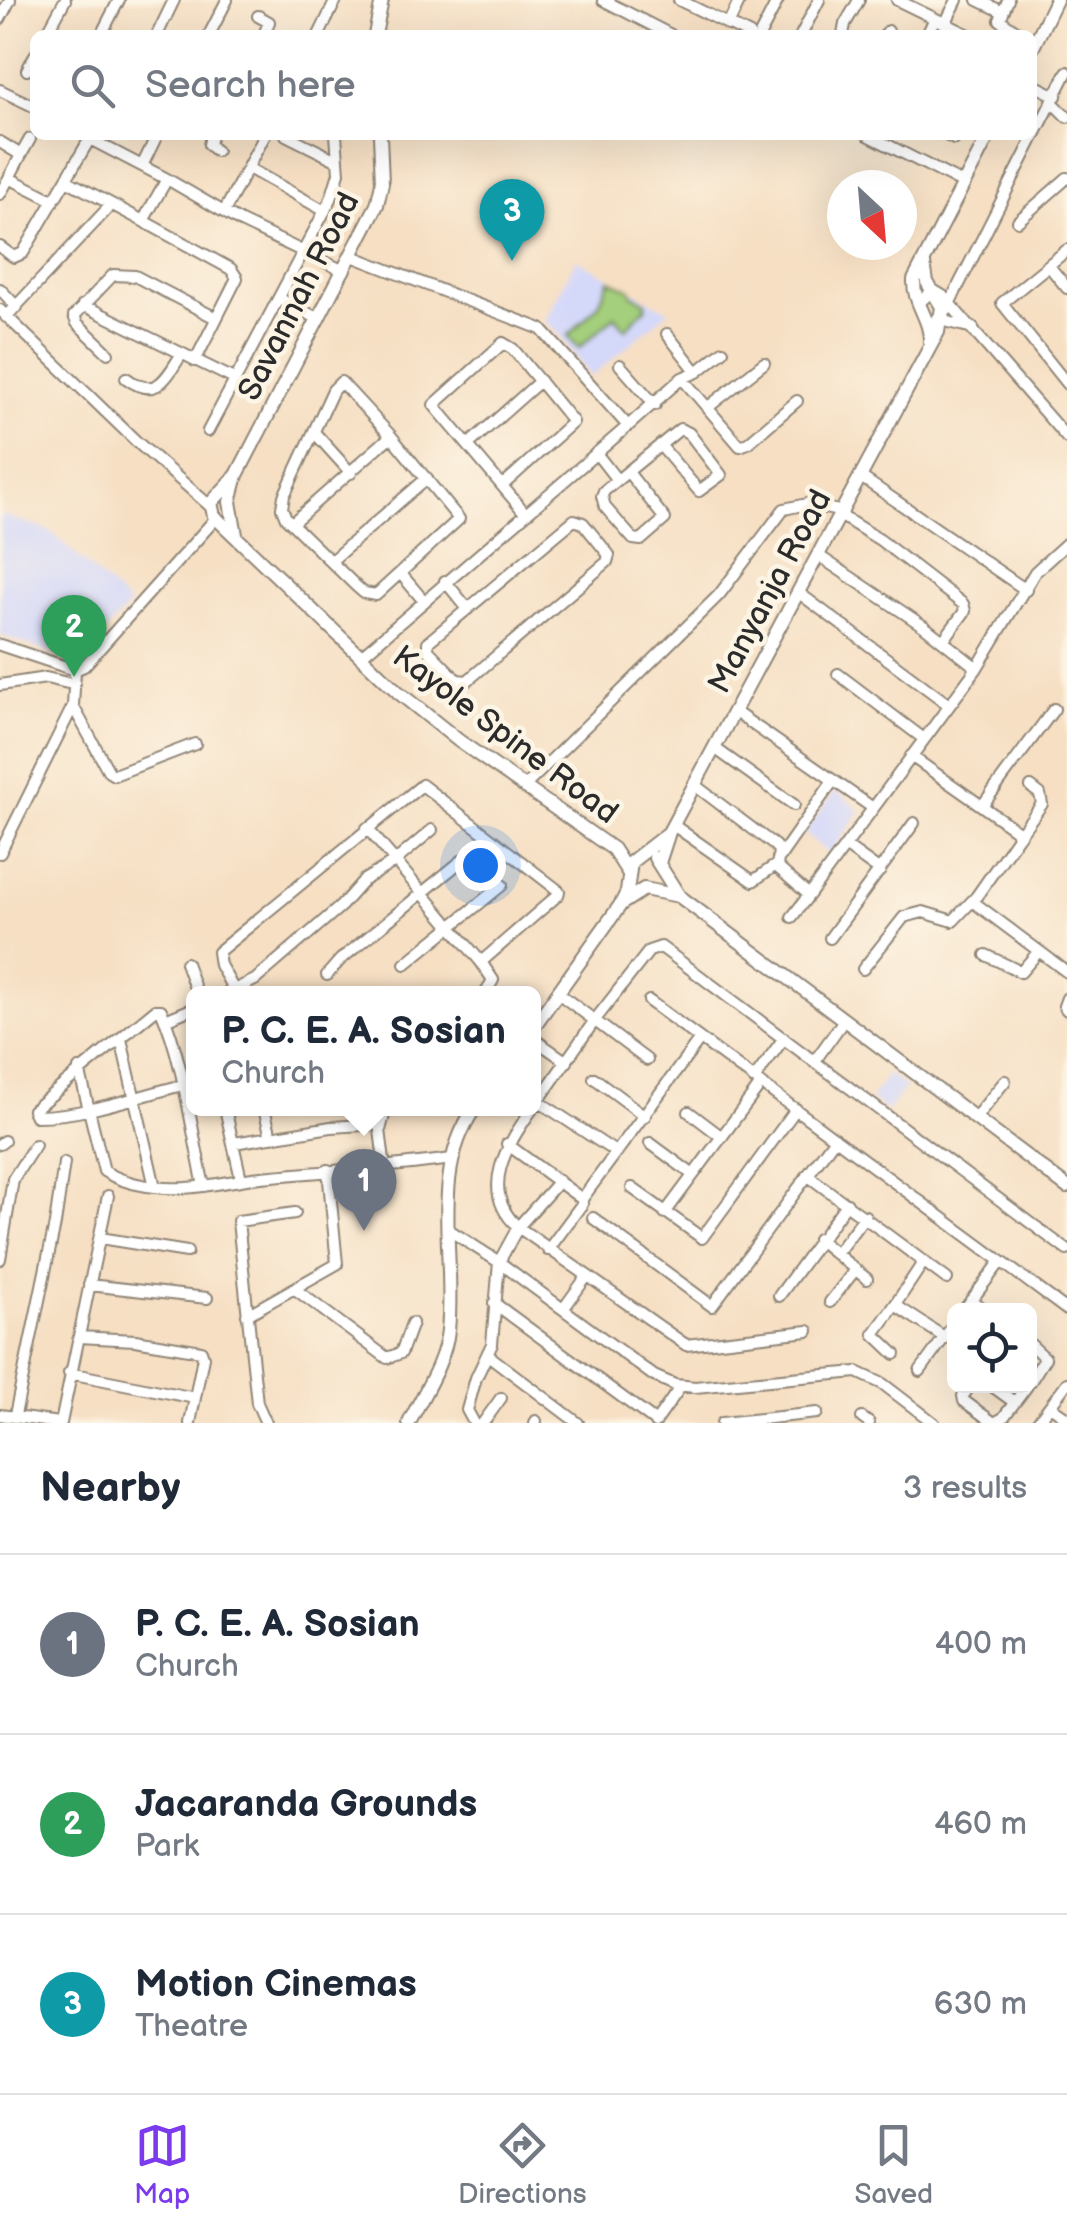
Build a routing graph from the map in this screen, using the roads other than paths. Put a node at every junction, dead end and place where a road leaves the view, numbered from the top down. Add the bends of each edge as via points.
1 (10, 0) edge
2 (65, 0) edge
3 (119, 0) edge
4 (174, 0) edge
5 (227, 0) edge
6 (334, 0) edge
7 (382, 0) edge
8 (602, 0) edge
9 (678, 0) edge
10 (740, 0) edge
11 (778, 0) edge
12 (820, 0) edge
13 (859, 0) edge
14 (897, 0) edge
15 (958, 0) edge
16 (978, 0) edge
17 (1008, 0) edge
18 (1056, 0) edge
19 (696, 4) edge
20 (1002, 12) junction
21 (258, 16) dead end
22 (0, 19) edge
23 (940, 22) junction
24 (728, 25) junction
25 (49, 30) edge
26 (104, 30) edge
27 (159, 30) edge
28 (212, 30) edge
29 (266, 30) edge
30 (321, 30) edge
31 (376, 30) edge
32 (661, 30) edge
33 (739, 30) edge
34 (763, 30) edge
35 (804, 30) edge
36 (844, 30) edge
37 (932, 30) edge
38 (957, 30) edge
39 (1015, 30) edge
40 (1037, 39) edge
41 (30, 63) edge
42 (26, 70) dead end
43 (1067, 72) edge
44 (1037, 88) edge
45 (0, 90) edge
46 (1054, 100) junction
47 (30, 105) edge
48 (1067, 118) edge
49 (1037, 134) edge
50 (30, 138) dead end
51 (89, 140) edge
52 (97, 140) edge
53 (155, 140) edge
54 (211, 140) edge
55 (263, 140) edge
56 (296, 140) edge
57 (336, 140) edge
58 (380, 140) edge
59 (878, 140) edge
60 (986, 140) edge
61 (1034, 140) edge
62 (0, 142) edge
63 (216, 151) dead end
64 (21, 155) junction
65 (338, 160) junction
66 (143, 164) junction
67 (248, 168) junction
68 (7, 174) edge
69 (167, 178) junction
70 (1067, 178) edge
71 (66, 180) junction
72 (964, 184) junction
73 (0, 194) edge
74 (53, 200) junction
75 (111, 205) junction
76 (325, 211) junction
77 (224, 212) junction
78 (143, 221) junction
79 (1018, 221) dead end
80 (0, 247) edge
81 (1067, 250) edge
82 (302, 254) junction
83 (352, 256) junction
84 (924, 264) junction
85 (1049, 266) junction
86 (344, 271) junction
87 (1067, 288) edge
88 (0, 289) edge
89 (933, 290) junction
90 (280, 299) junction
91 (920, 303) junction
92 (83, 305) junction
93 (951, 305) junction
94 (17, 307) junction
95 (3, 314) edge
96 (216, 318) junction
97 (319, 320) junction
98 (936, 324) junction
99 (974, 328) junction
100 (667, 334) dead end
101 (723, 351) dead end
102 (108, 353) dead end
103 (182, 356) junction
104 (195, 360) junction
105 (764, 363) dead end
106 (620, 364) dead end
107 (697, 372) junction
108 (126, 378) dead end
109 (682, 378) junction
110 (234, 379) junction
111 (540, 381) junction
112 (1067, 384) edge
113 (797, 400) dead end
114 (654, 406) junction
115 (707, 408) junction
116 (628, 426) junction
117 (208, 431) dead end
118 (314, 432) junction
119 (392, 436) junction
120 (1067, 438) edge
121 (468, 445) junction
122 (660, 445) junction
123 (596, 453) junction
124 (628, 472) junction
125 (351, 473) junction
126 (426, 478) junction
127 (861, 478) junction
128 (618, 480) junction
129 (503, 485) junction
130 (221, 507) junction
131 (525, 513) junction
132 (842, 514) junction
133 (292, 523) junction
134 (1067, 543) edge
135 (819, 556) junction
136 (331, 561) junction
137 (401, 574) junction
138 (445, 581) junction
139 (1026, 590) junction
140 (804, 596) dead end
141 (423, 600) junction
142 (468, 608) junction
143 (943, 641) junction
144 (0, 645) edge
145 (360, 657) junction
146 (977, 668) junction
147 (74, 670) junction
148 (838, 674) dead end
149 (0, 684) edge
150 (72, 684) junction
151 (73, 706) junction
152 (948, 706) junction
153 (1054, 709) dead end
154 (736, 712) junction
155 (924, 738) junction
156 (195, 744) dead end
157 (716, 749) junction
158 (911, 756) junction
159 (834, 781) junction
160 (696, 786) junction
161 (524, 787) junction
162 (1031, 787) dead end
163 (794, 805) dead end
164 (982, 806) junction
165 (873, 808) junction
166 (914, 823) dead end
167 (672, 827) junction
168 (367, 828) junction
169 (432, 830) dead end
170 (1018, 837) junction
171 (845, 846) junction
172 (613, 849) junction
173 (0, 852) edge
174 (641, 855) junction
175 (465, 858) dead end
176 (394, 862) junction
177 (777, 862) junction
178 (661, 866) junction
179 (880, 871) junction
180 (628, 874) junction
181 (502, 886) dead end
182 (646, 889) junction
183 (809, 895) junction
184 (422, 896) junction
185 (678, 896) junction
186 (972, 901) junction
187 (621, 904) junction
188 (792, 917) dead end
189 (450, 928) junction
190 (830, 938) dead end
191 (1040, 952) junction
192 (986, 955) dead end
193 (481, 962) junction
194 (186, 964) dead end
195 (405, 964) dead end
196 (863, 969) dead end
197 (1067, 972) edge
198 (327, 974) dead end
199 (194, 986) edge
200 (229, 986) edge
201 (243, 986) edge
202 (490, 986) edge
203 (558, 992) junction
204 (1067, 998) edge
205 (649, 1001) dead end
206 (1067, 1010) edge
207 (186, 1011) edge
208 (541, 1016) edge
209 (165, 1020) junction
210 (595, 1020) junction
211 (844, 1020) junction
212 (784, 1038) junction
213 (121, 1039) junction
214 (700, 1039) junction
215 (541, 1044) edge
216 (647, 1060) dead end
217 (567, 1062) junction
218 (814, 1062) junction
219 (80, 1069) junction
220 (186, 1078) edge
221 (594, 1078) dead end
222 (1005, 1081) dead end
223 (757, 1082) junction
224 (186, 1084) edge
225 (135, 1096) junction
226 (541, 1097) edge
227 (88, 1108) junction
228 (541, 1109) edge
229 (796, 1109) junction
230 (689, 1112) dead end
231 (193, 1116) edge
232 (227, 1116) edge
233 (266, 1116) edge
234 (383, 1116) edge
235 (470, 1116) edge
236 (527, 1116) edge
237 (644, 1116) junction
238 (975, 1118) junction
239 (380, 1124) junction
240 (271, 1137) junction
241 (722, 1137) junction
242 (834, 1138) junction
243 (234, 1143) junction
244 (650, 1143) dead end
245 (507, 1144) junction
246 (35, 1145) dead end
247 (617, 1153) junction
248 (452, 1159) junction
249 (64, 1163) dead end
250 (384, 1169) junction
251 (328, 1170) junction
252 (692, 1174) junction
253 (808, 1175) junction
254 (13, 1179) junction
255 (242, 1179) junction
256 (559, 1181) junction
257 (204, 1186) junction
258 (156, 1187) junction
259 (1067, 1187) edge
260 (632, 1188) dead end
261 (0, 1190) edge
262 (108, 1196) dead end
263 (582, 1199) junction
264 (847, 1203) junction
265 (665, 1213) junction
266 (295, 1214) dead end
267 (864, 1216) junction
268 (592, 1218) dead end
269 (518, 1227) junction
270 (448, 1230) junction
271 (100, 1238) junction
272 (818, 1240) junction
273 (548, 1250) junction
274 (1067, 1250) edge
275 (187, 1252) dead end
276 (836, 1254) junction
277 (0, 1259) edge
278 (924, 1261) junction
279 (1000, 1261) junction
280 (498, 1262) junction
281 (855, 1270) junction
282 (587, 1276) junction
283 (947, 1279) dead end
284 (868, 1280) dead end
285 (89, 1286) junction
286 (295, 1289) junction
287 (779, 1296) dead end
288 (207, 1298) dead end
289 (830, 1302) dead end
290 (494, 1303) junction
291 (969, 1303) edge
292 (895, 1305) junction
293 (564, 1308) junction
294 (1067, 1310) edge
295 (248, 1315) junction
296 (412, 1323) dead end
297 (808, 1331) dead end
298 (947, 1334) edge
299 (79, 1337) junction
300 (944, 1338) junction
301 (1037, 1350) edge
302 (895, 1354) dead end
303 (488, 1355) junction
304 (920, 1370) dead end
305 (1037, 1371) edge
306 (69, 1373) junction
307 (1067, 1383) edge
308 (681, 1386) junction
309 (964, 1393) edge
310 (1002, 1393) edge
311 (1021, 1393) edge
312 (195, 1398) junction
313 (502, 1398) dead end
314 (1014, 1402) junction
315 (1050, 1406) junction
316 (817, 1413) dead end
317 (0, 1415) edge
318 (15, 1415) junction
319 (1067, 1418) edge
320 (48, 1422) edge
321 (60, 1423) edge
322 (190, 1423) edge
323 (266, 1423) edge
324 (410, 1423) edge
325 (474, 1423) edge
326 (483, 1423) edge
327 (578, 1423) edge
328 (656, 1423) edge
329 (722, 1423) edge
330 (934, 1423) edge
331 (1037, 1423) edge

1 - 22 street
2 - 25 street
3 - 26 street
4 - 27 street
5 - 28 street
6 - 30 street
7 - 31 main road
8 - 32 street
9 - 19 street
10 - 24 street
11 - 34 street
12 - 35 street
13 - 36 street
14 - 23 street
15 - 23 street
16 - 20 street
17 - 20 street
18 - 40 main road
19 - 24 street
20 - 39 street via 1002,22
21 - 29 street via 268,22
23 - 37 street
23 - 38 street
24 - 33 street
41 - 42 street
43 - 46 street
44 - 46 street
45 - 47 street
46 - 48 street
46 - 49 street
50 - 64 street
51 - 71 street
52 - 66 street
53 - 66 street
54 - 63 street
55 - 67 street
56 - 65 street
57 - 65 street
58 - 83 main road, Savannah Road via 380,194
59 - 72 street
60 - 72 main road
61 - 93 street
62 - 64 street
64 - 68 street
65 - 76 street
66 - 69 street
67 - 76 street
67 - 77 street
68 - 73 street
68 - 74 street
69 - 77 street
69 - 78 street
70 - 79 street
71 - 74 street
71 - 75 street
72 - 84 main road
74 - 80 street via 23,253 14,257
75 - 78 street
75 - 94 street
76 - 82 street
77 - 82 street
78 - 96 street via 236,273
81 - 85 street
82 - 86 street
82 - 90 street
83 - 86 main road, Savannah Road
83 - 116 street via 542,329
84 - 89 main road
84 - 91 main road via 914,280
85 - 87 street
85 - 112 street via 1002,303
86 - 97 main road, Savannah Road
88 - 94 street
89 - 91 street
89 - 93 street
89 - 98 main road via 941,303
90 - 97 street
90 - 110 street
91 - 98 main road
92 - 96 street via 119,273
92 - 102 street via 74,320
92 - 103 street
93 - 98 street
93 - 99 street
94 - 95 street
95 - 130 street
96 - 104 street
97 - 130 main road, Savannah Road
98 - 99 street
98 - 127 main road, Manyanja Road
99 - 120 street
100 - 107 street
101 - 107 street
103 - 104 street
103 - 108 street via 154,388
104 - 110 street
105 - 115 street
106 - 114 street
107 - 109 street
109 - 114 street
109 - 115 street
110 - 117 street
111 - 121 street
111 - 121 street via 503,344 437,400 434,406
111 - 129 street via 573,422
113 - 115 street via 740,446
114 - 116 street
116 - 123 street
118 - 119 street via 341,382
118 - 125 street
118 - 133 street via 284,496 283,512
119 - 125 street
119 - 126 street
121 - 129 street
122 - 122 street via 699,491 721,475 686,429
122 - 124 street
123 - 128 street
123 - 131 street
124 - 128 street
124 - 128 street via 665,519 641,540 605,507 604,491
125 - 133 street
126 - 136 street
126 - 137 street via 459,522
127 - 132 main road, Manyanja Road
127 - 139 street
129 - 131 street
130 - 145 main road, Kayole Spine Road via 236,538
130 - 147 street
131 - 138 street
132 - 135 main road, Manyanja Road
132 - 143 street via 964,604
132 - 161 street via 807,504 784,509 719,595
133 - 136 street
134 - 139 street via 1039,566
135 - 143 street
135 - 154 main road, Manyanja Road
136 - 137 street via 370,596
137 - 141 street
138 - 141 street
138 - 142 street
139 - 146 street
140 - 152 street
141 - 145 street
142 - 142 street via 426,646 463,682 610,555 574,520
143 - 146 street
144 - 147 street
145 - 161 main road, Kayole Spine Road
146 - 152 street
147 - 150 street
148 - 155 street
149 - 150 street via 46,678
150 - 151 street
151 - 156 street via 114,775
151 - 173 street
152 - 155 street
153 - 164 street
154 - 157 main road, Manyanja Road
154 - 159 street
155 - 158 street
157 - 160 main road, Manyanja Road
157 - 163 street
158 - 164 street
158 - 165 street
159 - 165 street
159 - 177 street
160 - 167 main road, Manyanja Road
160 - 177 street via 779,850
161 - 172 main road, Kayole Spine Road
162 - 170 street via 1042,804
164 - 170 street
165 - 171 street
166 - 179 street
167 - 174 main road
167 - 177 street via 753,881
167 - 178 main road, Manyanja Road
168 - 176 street
168 - 193 street via 422,785 560,890
168 - 200 street via 218,952
169 - 176 street
170 - 186 street
171 - 179 street
171 - 183 street
172 - 174 main road
172 - 180 main road
174 - 178 main road
174 - 180 main road via 630,862
175 - 184 street
176 - 184 street
176 - 201 street via 364,880
177 - 183 street
178 - 182 main road via 659,881
178 - 185 main road
179 - 190 street
180 - 182 main road via 634,886
180 - 187 main road
181 - 189 street
182 - 185 main road
182 - 187 main road
183 - 188 street
184 - 189 street
184 - 198 street
185 - 211 main road
186 - 191 street
186 - 196 street via 953,921 923,912 904,917
187 - 203 main road
189 - 193 street
189 - 195 street
191 - 192 street via 1021,972
191 - 197 street
193 - 202 street
194 - 199 street
203 - 208 main road
203 - 210 street
204 - 206 street
205 - 214 street
207 - 209 street
209 - 213 street via 156,1010
209 - 220 street
210 - 212 street via 660,946
210 - 216 street
210 - 217 street
211 - 218 street
211 - 238 main road
212 - 218 street
212 - 223 street
213 - 219 street
213 - 225 street
214 - 223 street
214 - 237 street
215 - 217 street
217 - 226 street
218 - 274 street
219 - 227 street
219 - 227 street via 36,1104 34,1114
221 - 237 street
222 - 238 street
223 - 229 street
223 - 241 street
224 - 225 street
225 - 227 street
225 - 258 street
227 - 258 street via 104,1170
228 - 247 street
229 - 242 street
229 - 265 street via 704,1237
230 - 241 street
231 - 257 street
232 - 243 street
233 - 240 street
234 - 239 street
235 - 248 main road
236 - 245 street
237 - 247 street
238 - 259 main road
239 - 240 street
239 - 250 street
240 - 243 street
241 - 252 street
242 - 253 street
242 - 279 street
243 - 255 street
244 - 252 street
245 - 256 street
245 - 269 street via 500,1196
246 - 254 street
247 - 263 street
248 - 250 street
248 - 270 main road
249 - 318 street
250 - 251 street
251 - 255 street
251 - 286 street via 337,1264
252 - 265 street
253 - 264 street
253 - 268 street via 712,1306
254 - 261 street
254 - 277 street
255 - 257 street
256 - 263 street
256 - 269 street
257 - 258 street
260 - 265 street
262 - 271 street
263 - 273 street
264 - 267 street
264 - 272 street
266 - 295 street via 238,1221
267 - 276 street
267 - 278 street
269 - 273 street
269 - 280 street
270 - 280 street
270 - 324 main road via 448,1332
271 - 275 street
271 - 285 street
272 - 276 street
272 - 287 street
273 - 282 street
276 - 281 street
278 - 283 street
278 - 292 street
279 - 291 street
279 - 294 street
280 - 290 street
280 - 293 street
281 - 284 street
281 - 289 street
282 - 293 street
282 - 297 street via 686,1345
285 - 288 street
285 - 299 street
286 - 295 street
286 - 296 street via 388,1358 401,1353
290 - 303 street
290 - 328 street
292 - 300 street
292 - 302 street via 874,1337
293 - 308 street via 654,1376
295 - 323 street via 257,1403
298 - 300 street
299 - 306 street
299 - 312 street via 201,1351
300 - 304 street
301 - 305 street via 1046,1358
303 - 325 street via 469,1401
303 - 327 street
306 - 312 street
306 - 321 street
307 - 315 street
308 - 328 street
308 - 330 street via 857,1372
309 - 314 street via 964,1401 994,1423
310 - 314 street
311 - 314 street
312 - 322 street
313 - 326 street
315 - 319 street
315 - 331 street
316 - 329 street
317 - 318 street
318 - 320 street
320 - 321 street

